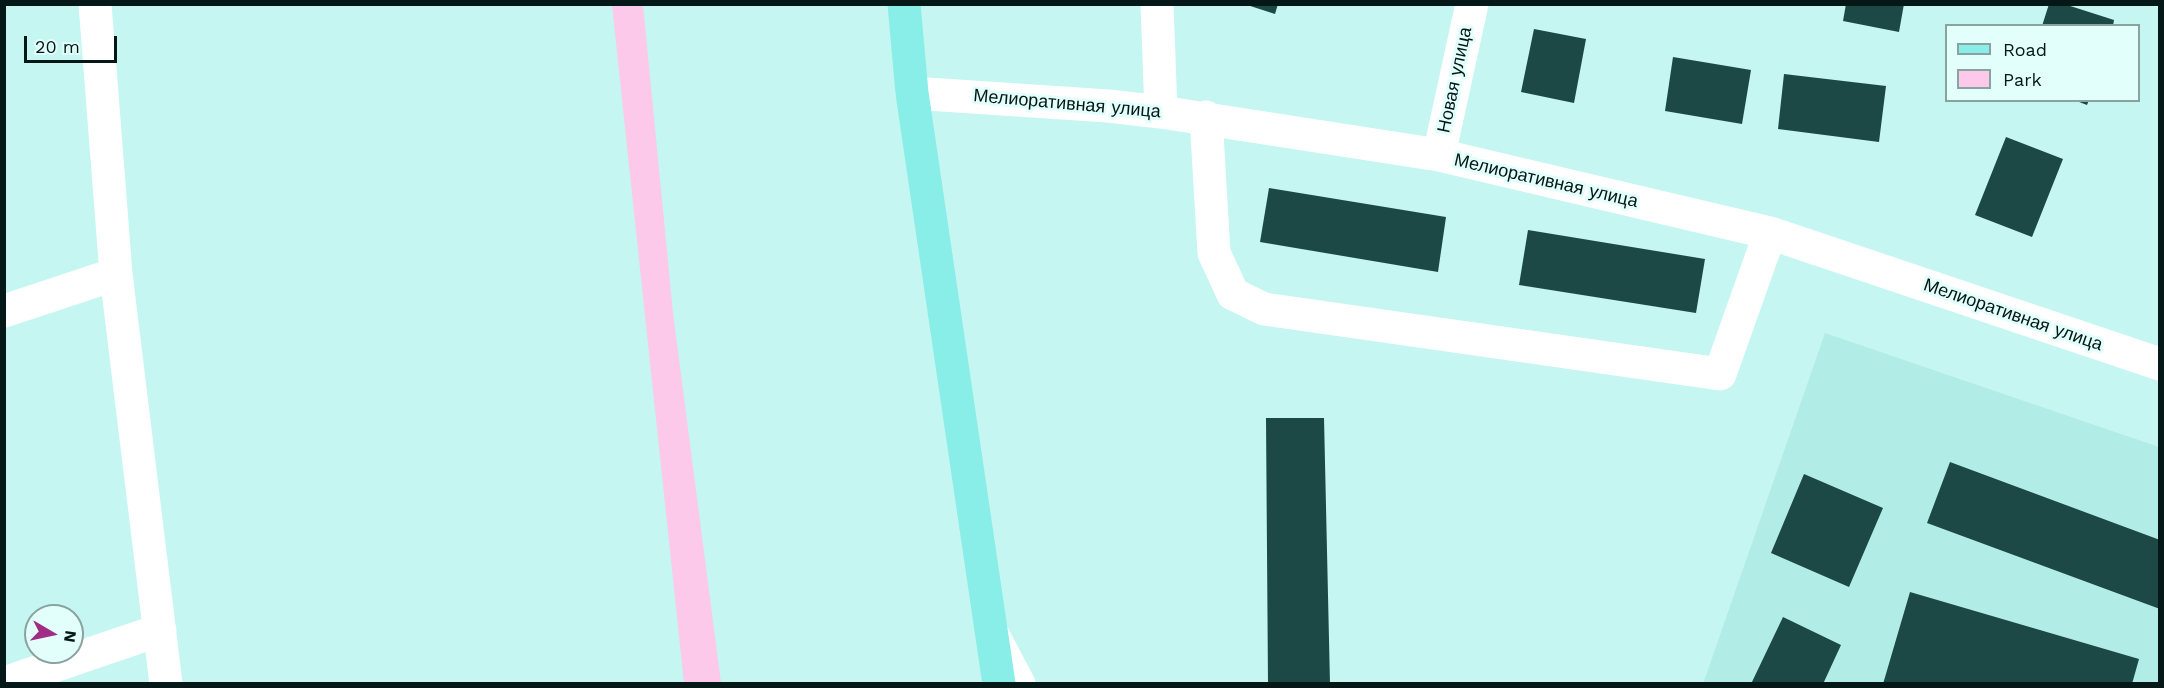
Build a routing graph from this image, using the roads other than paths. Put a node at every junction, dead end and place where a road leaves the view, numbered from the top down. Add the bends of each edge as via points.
1 (95, 4) edge
2 (904, 4) edge
3 (1156, 4) edge
4 (1472, 4) edge
5 (912, 93) junction
6 (1161, 111) junction
7 (1206, 117) junction
8 (1439, 155) junction
9 (1770, 233) junction
10 (116, 274) junction
11 (4, 311) edge
12 (2160, 364) edge
13 (160, 630) junction
14 (991, 632) junction
15 (4, 683) edge
16 (166, 684) edge
17 (999, 684) edge
18 (1019, 684) edge

1 - 10 street
2 - 5 main road
3 - 6 street
4 - 8 street, Новая улица
5 - 6 street, Мелиоративная улица
5 - 14 main road
6 - 7 street, Мелиоративная улица
7 - 8 street, Мелиоративная улица
7 - 9 street via 1214,253 1233,294 1264,309 1720,374
8 - 9 street, Мелиоративная улица
9 - 12 street, Мелиоративная улица
10 - 11 street
10 - 13 street
13 - 15 street
13 - 16 street
14 - 17 main road
14 - 18 street

